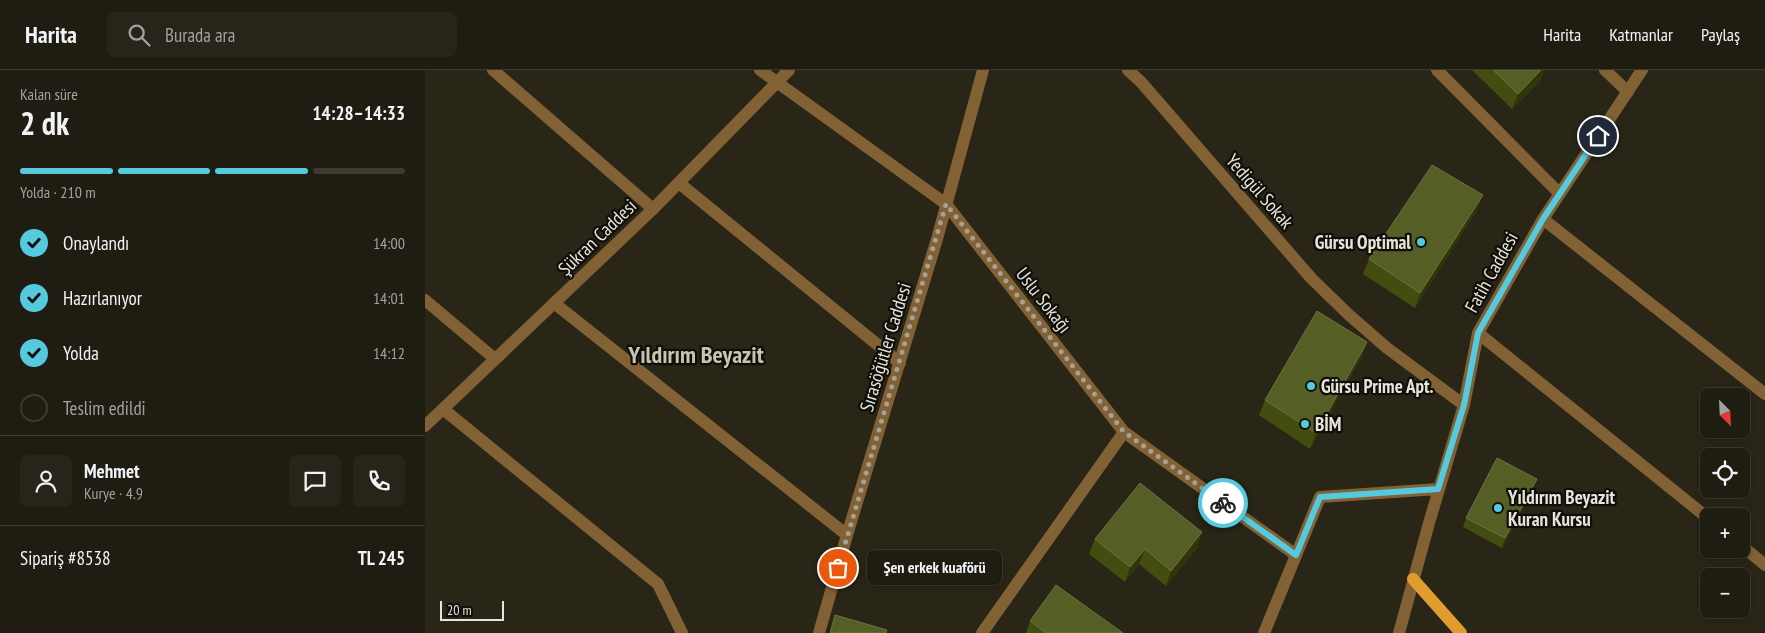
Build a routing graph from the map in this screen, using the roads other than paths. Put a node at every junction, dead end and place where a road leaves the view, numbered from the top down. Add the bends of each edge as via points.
1 (493, 70) edge
2 (760, 70) edge
3 (789, 70) edge
4 (983, 70) edge
5 (1128, 70) edge
6 (1437, 70) edge
7 (1605, 70) edge
8 (1643, 70) edge
9 (776, 83) junction
10 (1628, 92) junction
11 (679, 183) junction
12 (1559, 193) junction
13 (946, 204) junction
14 (653, 209) junction
15 (1543, 219) junction
16 (425, 300) edge
17 (554, 303) junction
18 (1478, 333) junction
19 (495, 359) junction
20 (900, 363) junction
21 (1765, 394) edge
22 (1464, 405) junction
23 (443, 410) junction
24 (425, 426) edge
25 (1124, 432) junction
26 (1438, 489) junction
27 (1700, 512) edge
28 (847, 535) junction
29 (1750, 553) edge
30 (1296, 555) junction
31 (1765, 565) edge
32 (1413, 579) junction
33 (682, 633) edge
34 (819, 633) edge
35 (982, 633) edge
36 (1264, 633) edge
37 (1399, 633) edge
38 (1461, 633) edge

1 - 14 street
2 - 9 street, Uslu Sokağı
3 - 9 street, Şükran Caddesi
4 - 13 street, Sırasöğütler Caddesi
5 - 22 street, Yedigül Sokak via 1311,278 1387,348
6 - 12 street
7 - 10 street
8 - 10 street, Fatih Caddesi
9 - 11 street, Şükran Caddesi
9 - 13 street, Uslu Sokağı
10 - 12 street, Fatih Caddesi
11 - 14 street, Şükran Caddesi
11 - 20 street
12 - 15 street, Fatih Caddesi
13 - 20 street, Sırasöğütler Caddesi
13 - 25 street, Uslu Sokağı
14 - 17 street, Şükran Caddesi
15 - 18 street, Fatih Caddesi
15 - 21 street
16 - 19 street
17 - 19 street, Şükran Caddesi
17 - 28 street
18 - 22 street, Fatih Caddesi
18 - 27 street
19 - 23 street, Şükran Caddesi
20 - 28 street, Sırasöğütler Caddesi
22 - 26 street, Fatih Caddesi
23 - 24 street, Şükran Caddesi
23 - 33 street via 658,584
25 - 30 street, Uslu Sokağı
25 - 35 street
26 - 30 street via 1320,497
26 - 32 street, Fatih Caddesi
28 - 34 street, Sırasöğütler Caddesi
29 - 31 street
30 - 36 street
32 - 37 street, Fatih Caddesi
32 - 38 main road

